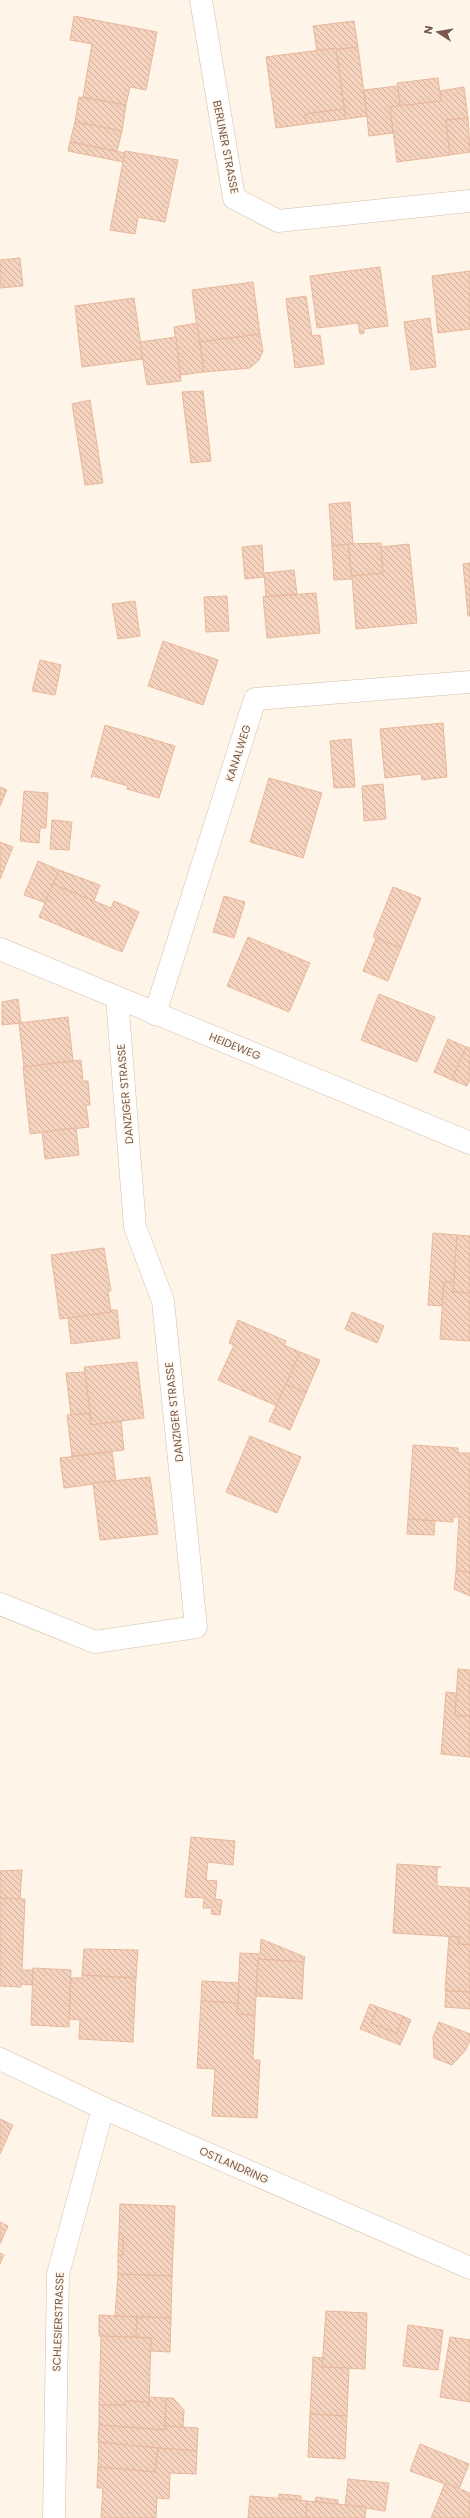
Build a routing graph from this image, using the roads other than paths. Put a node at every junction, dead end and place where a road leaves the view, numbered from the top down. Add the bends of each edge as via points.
1 (200, 0) edge
2 (470, 201) edge
3 (470, 682) edge
4 (0, 949) edge
5 (117, 998) junction
6 (155, 1014) junction
7 (470, 1143) edge
8 (0, 1604) edge
9 (0, 2060) edge
10 (104, 2108) junction
11 (470, 2268) edge
12 (54, 2518) edge

1 - 2 street, BERLINER STRASSE via 234,198 278,221
3 - 6 street, KANALWEG via 255,699
4 - 5 street, HEIDEWEG
5 - 6 street, HEIDEWEG
5 - 8 street, DANZIGER STRASSE via 135,1227 163,1301 196,1627 95,1642
6 - 7 street, HEIDEWEG
9 - 10 street, OSTLANDRING
10 - 11 street, OSTLANDRING
10 - 12 street, SCHLESIERSTRASSE via 58,2274

